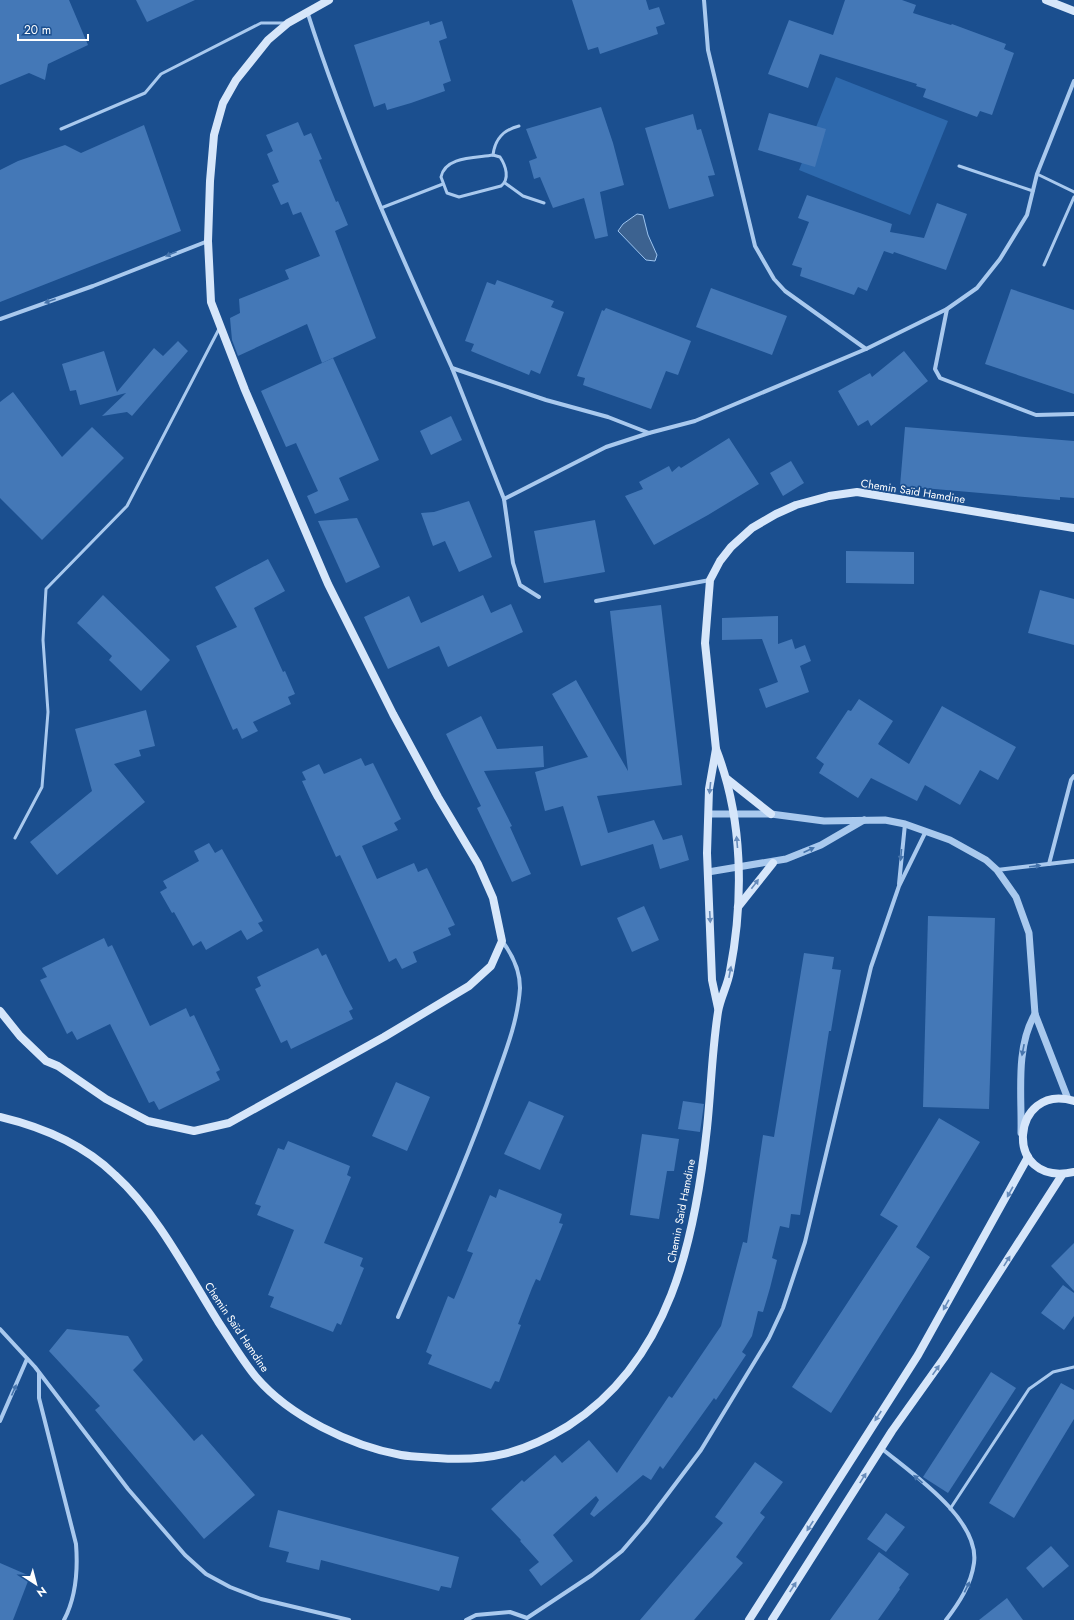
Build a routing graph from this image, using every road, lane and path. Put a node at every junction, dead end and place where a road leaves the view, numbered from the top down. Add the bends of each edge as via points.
1 (329, 0) edge
2 (704, 0) edge
3 (1046, 0) edge
4 (307, 11) junction
5 (1074, 11) edge
6 (288, 23) junction
7 (1074, 81) edge
8 (519, 126) dead end
9 (61, 129) dead end
10 (493, 155) junction
11 (959, 166) dead end
12 (1037, 174) junction
13 (505, 183) junction
14 (443, 184) junction
15 (1033, 191) junction
16 (1074, 192) edge
17 (1074, 197) edge
18 (544, 203) dead end
19 (381, 208) junction
20 (208, 241) junction
21 (1044, 265) dead end
22 (947, 309) junction
23 (0, 320) edge
24 (220, 328) junction
25 (866, 349) junction
26 (452, 368) junction
27 (1074, 414) edge
28 (649, 433) junction
29 (504, 499) junction
30 (1074, 528) edge
31 (710, 580) junction
32 (539, 597) dead end
33 (596, 601) dead end
34 (716, 749) junction
35 (1074, 776) edge
36 (727, 779) junction
37 (734, 813) junction
38 (709, 814) junction
39 (771, 814) junction
40 (864, 820) junction
41 (905, 824) junction
42 (926, 831) junction
43 (15, 838) dead end
44 (1074, 861) edge
45 (773, 862) junction
46 (1049, 864) junction
47 (738, 866) junction
48 (997, 870) junction
49 (708, 872) junction
50 (899, 886) junction
51 (738, 907) junction
52 (502, 941) junction
53 (718, 1009) junction
54 (0, 1011) edge
55 (1035, 1014) junction
56 (1071, 1100) edge
57 (0, 1117) edge
58 (1021, 1137) junction
59 (1028, 1157) junction
60 (1074, 1172) edge
61 (1062, 1175) junction
62 (398, 1317) dead end
63 (0, 1329) edge
64 (27, 1359) junction
65 (1074, 1367) edge
66 (39, 1372) junction
67 (0, 1421) edge
68 (882, 1448) junction
69 (950, 1509) junction
70 (64, 1620) edge
71 (349, 1620) edge
72 (466, 1620) edge
73 (749, 1620) edge
74 (772, 1620) edge
75 (946, 1620) edge

1 - 4 main road
2 - 25 street via 710,57 755,246 774,279 785,291
3 - 5 main road
4 - 6 main road
4 - 19 street via 323,61
6 - 9 lane via 261,22 161,74 145,93
6 - 20 main road via 253,57 223,103 214,135
7 - 12 street
8 - 10 lane via 503,133 494,147
10 - 13 lane via 503,161 507,177
10 - 14 lane via 451,162 442,172
11 - 15 lane
12 - 15 street
12 - 16 lane
13 - 14 lane via 497,188 459,197 447,193
13 - 18 lane via 523,196
14 - 19 lane
15 - 22 street via 1027,215 1000,259 977,288
17 - 21 lane
19 - 26 street
20 -> 23 street
20 - 24 main road via 211,302
22 - 25 street
22 - 27 street via 935,369 940,378 1036,415
24 - 43 lane via 127,506 46,589 43,640 48,712 42,787
24 - 52 main road via 328,584 393,714 478,864 493,898
25 - 28 street via 695,420
26 - 28 street via 546,400 608,417
26 - 29 street
28 - 29 street via 606,447
29 - 32 street via 513,563 520,585
30 - 31 main road, Chemin Saïd Hamdine via 857,492 829,496 796,505 752,528 731,547
31 - 33 street
31 - 34 main road, Chemin Saïd Hamdine via 705,643
34 - 36 main road
34 -> 38 main road via 709,789
35 - 46 street
36 - 37 main road
36 - 39 main road
37 - 38 street
37 - 39 street
47 -> 37 main road
38 - 49 main road
39 - 40 street via 824,821
40 - 41 street via 885,820
45 -> 40 street via 816,847
41 - 42 street
41 -> 50 street
42 - 48 street via 956,843 986,860
42 - 50 street
44 - 46 street
45 - 47 street
51 -> 45 main road
48 -> 46 street
47 - 49 street
47 - 51 main road
48 - 55 street via 1016,897 1029,933
49 -> 53 main road via 712,980
50 - 72 street via 871,967 797,1271 770,1338 701,1450 622,1551 592,1575 527,1618 510,1612 476,1615
53 -> 51 main road via 730,974
52 - 54 main road via 491,966 469,986 230,1123 194,1131 148,1121 106,1099 58,1066 46,1061 20,1036
52 - 62 street via 512,954 520,986 516,1018 483,1113
53 - 57 main road, Chemin Saïd Hamdine via 702,1170 690,1237 682,1267 654,1333 640,1358 588,1413 551,1437 522,1450 484,1459 403,1456 365,1446 330,1432 285,1402 258,1379 166,1238 145,1208 117,1176 95,1158 58,1136 30,1124
55 - 56 street
55 -> 58 street via 1029,1024 1022,1055
56 - 58 main road via 1054,1098 1037,1106 1028,1115
58 - 59 main road
59 - 61 main road via 1032,1164 1043,1172
59 -> 73 main road via 918,1355
60 - 61 main road
68 -> 61 main road via 944,1358
63 - 64 street
64 - 66 street
67 -> 64 street
65 - 69 lane via 1053,1372 1030,1389
66 - 70 street via 39,1398 76,1544 78,1566
66 - 71 street via 128,1489 185,1555 206,1574 261,1599
69 -> 68 street via 932,1490
74 -> 68 main road
75 -> 69 street via 970,1580 974,1562 971,1541

